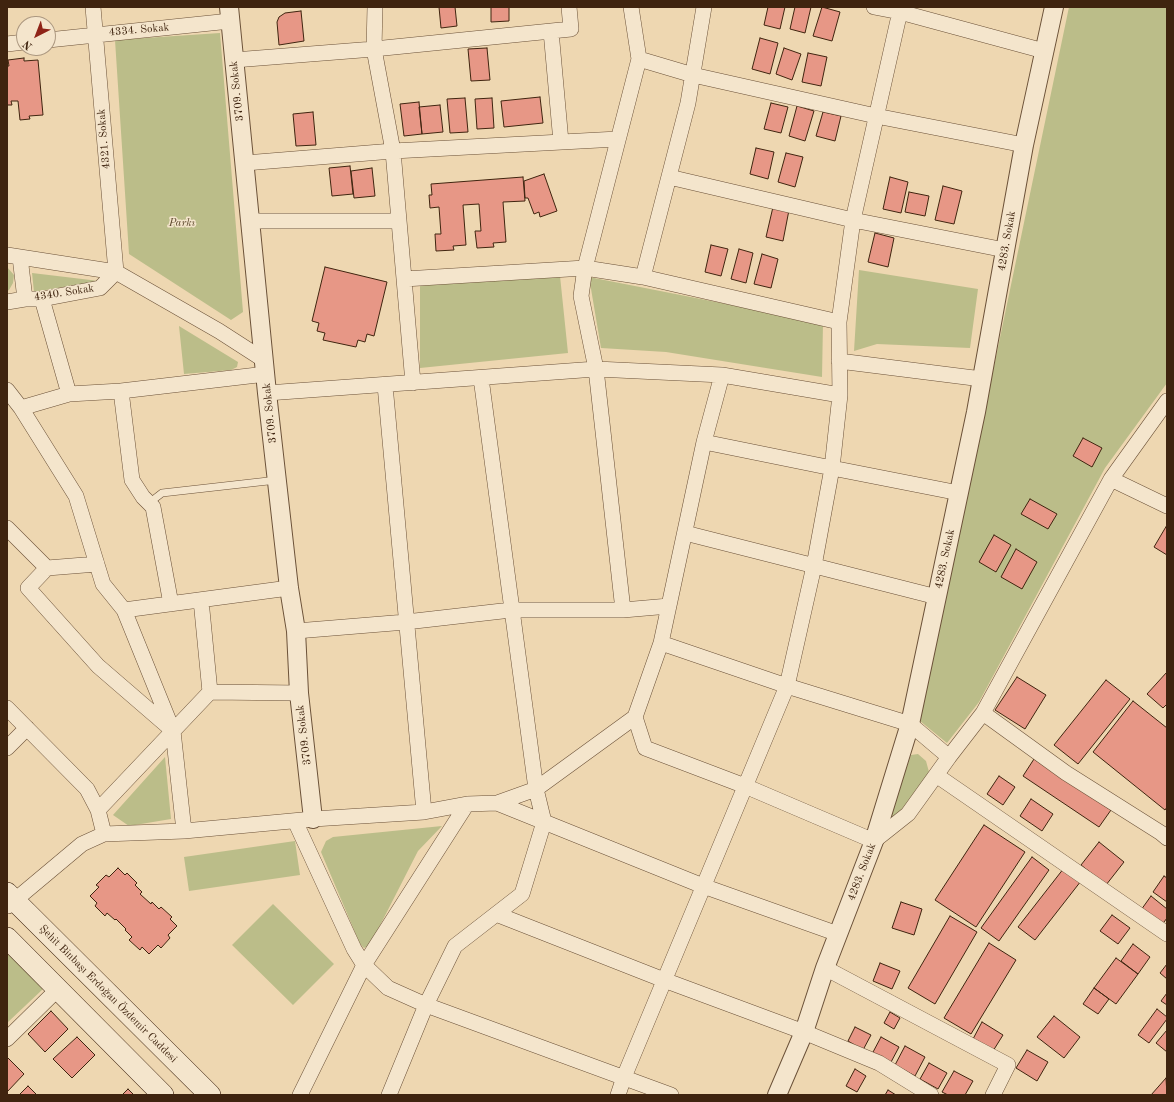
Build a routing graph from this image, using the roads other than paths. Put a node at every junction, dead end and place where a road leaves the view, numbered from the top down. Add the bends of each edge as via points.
1 (93, 7) edge
2 (375, 7) edge
3 (569, 7) edge
4 (631, 7) edge
5 (704, 7) edge
6 (874, 7) edge
7 (1054, 7) edge
8 (900, 10) edge
9 (230, 14) edge
10 (551, 31) junction
11 (96, 34) junction
12 (56, 39) edge
13 (374, 49) junction
14 (1044, 51) junction
15 (639, 59) junction
16 (234, 60) junction
17 (693, 75) junction
18 (876, 116) junction
19 (618, 139) junction
20 (561, 142) junction
21 (1024, 145) junction
22 (393, 151) junction
23 (245, 163) junction
24 (669, 177) junction
25 (399, 220) junction
26 (853, 220) junction
27 (250, 221) junction
28 (1005, 250) junction
29 (13, 256) edge
30 (584, 268) junction
31 (116, 272) junction
32 (644, 277) junction
33 (404, 279) junction
34 (25, 299) junction
35 (42, 299) junction
36 (7, 302) edge
37 (839, 322) junction
38 (839, 360) junction
39 (265, 367) junction
40 (596, 369) junction
41 (722, 375) junction
42 (481, 378) junction
43 (982, 379) junction
44 (413, 383) junction
45 (385, 385) junction
46 (7, 390) edge
47 (121, 391) junction
48 (69, 394) junction
49 (268, 394) junction
50 (840, 395) junction
51 (1167, 401) edge
52 (21, 408) junction
53 (704, 442) junction
54 (832, 468) junction
55 (1111, 479) junction
56 (277, 480) junction
57 (959, 493) junction
58 (148, 503) junction
59 (1167, 506) edge
60 (7, 528) edge
61 (685, 533) junction
62 (97, 564) junction
63 (814, 566) junction
64 (47, 568) junction
65 (289, 588) junction
66 (937, 597) junction
67 (201, 600) junction
68 (172, 604) junction
69 (669, 606) junction
70 (124, 610) junction
71 (512, 610) junction
72 (623, 610) junction
73 (406, 622) junction
74 (296, 631) junction
75 (661, 643) junction
76 (787, 686) junction
77 (210, 692) junction
78 (299, 693) junction
79 (7, 708) edge
80 (983, 713) junction
81 (635, 717) junction
82 (910, 724) junction
83 (27, 728) junction
84 (173, 731) junction
85 (7, 748) edge
86 (949, 757) junction
87 (936, 775) junction
88 (745, 786) junction
89 (536, 789) junction
90 (497, 803) junction
91 (467, 804) junction
92 (98, 810) junction
93 (424, 812) junction
94 (313, 819) junction
95 (295, 821) junction
96 (544, 822) junction
97 (184, 831) junction
98 (104, 834) junction
99 (1167, 838) edge
100 (874, 841) junction
101 (703, 886) junction
102 (10, 900) edge
103 (496, 914) junction
104 (838, 934) junction
105 (1167, 934) edge
106 (7, 938) edge
107 (364, 965) junction
108 (825, 968) junction
109 (664, 980) junction
110 (58, 989) junction
111 (426, 1005) junction
112 (804, 1032) junction
113 (7, 1039) edge
114 (624, 1077) junction
115 (163, 1095) edge
116 (210, 1095) edge
117 (300, 1095) edge
118 (389, 1095) edge
119 (618, 1095) edge
120 (671, 1095) edge
121 (777, 1095) edge
122 (931, 1095) edge
123 (994, 1095) edge

1 - 11 street, 4321. Sokak
2 - 13 street
3 - 10 street via 571,29
4 - 15 street
5 - 17 street
6 - 8 street
7 - 14 street, 4283. Sokak
8 - 14 street
8 - 18 street
9 - 11 street, 4334. Sokak
9 - 16 street, 3709. Sokak
10 - 13 street
10 - 20 street
11 - 12 street, 4334. Sokak
11 - 31 street, 4321. Sokak
13 - 16 street
13 - 22 street
14 - 21 street, 4283. Sokak
15 - 17 street
15 - 19 street
16 - 23 street, 3709. Sokak
17 - 18 street
17 - 24 street
18 - 21 street
18 - 26 street
19 - 20 street
19 - 30 street
20 - 22 street
21 - 28 street, 4283. Sokak
22 - 23 street
22 - 25 street
23 - 27 street, 3709. Sokak
24 - 26 street
24 - 32 street
25 - 27 street
25 - 33 street
26 - 28 street
26 - 37 street
27 - 39 street, 3709. Sokak
28 - 43 street, 4283. Sokak
29 - 31 street
29 - 34 street
30 - 32 street
30 - 33 street
30 - 40 street via 580,296
31 - 35 street, 4340. Sokak via 100,288
31 - 39 street via 219,331
32 - 37 street
33 - 44 street
34 - 35 street, 4340. Sokak
34 - 36 street, 4340. Sokak
35 - 48 street
37 - 38 street
38 - 43 street
38 - 50 street
39 - 47 street
39 - 49 street, 3709. Sokak
40 - 41 street
40 - 42 street
40 - 72 street
41 - 50 street
41 - 53 street
42 - 44 street
42 - 71 street
43 - 57 street, 4283. Sokak
44 - 45 street
45 - 49 street
45 - 73 street
46 - 52 street
47 - 48 street
47 - 58 street via 132,480
48 - 52 street
49 - 56 street, 3709. Sokak
50 - 54 street
51 - 55 street
52 - 62 street via 76,496
53 - 54 street
53 - 61 street
54 - 57 street
54 - 63 street
55 - 59 street
55 - 80 street
56 - 58 lane via 162,493
56 - 65 street, 3709. Sokak
57 - 66 street, 4283. Sokak
58 - 68 street via 154,508
60 - 64 street
61 - 63 street
61 - 69 street
62 - 64 street
62 - 70 street via 103,584
63 - 66 street
63 - 76 street
64 - 84 street via 28,588 98,666
65 - 67 street
65 - 74 street, 3709. Sokak
66 - 82 street, 4283. Sokak
67 - 68 street
67 - 77 street
68 - 70 street
69 - 72 street
69 - 75 street
70 - 84 street
71 - 72 street
71 - 73 street
71 - 89 street
73 - 74 street
73 - 93 street
74 - 78 street, 3709. Sokak
75 - 76 street
75 - 81 street
76 - 82 street
76 - 88 street
77 - 78 street
77 - 84 street
78 - 94 street, 3709. Sokak
79 - 83 street
80 - 86 street
80 - 99 street via 1066,773
81 - 88 street via 645,748
81 - 89 street
82 - 86 street
82 - 100 street, 4283. Sokak
83 - 85 street
83 - 92 street via 87,789
84 - 92 street
84 - 97 street
86 - 87 street
87 - 100 street via 908,814
87 - 105 street
88 - 100 street
88 - 101 street
89 - 90 street
89 - 96 street
90 - 91 street
90 - 96 street
91 - 93 street
91 - 107 street
92 - 98 street
93 - 94 street
94 - 95 street
95 - 97 street
95 - 107 street via 354,949
96 - 101 street
96 - 103 street via 522,894
97 - 98 street
98 - 102 street via 82,844
100 - 104 street, 4283. Sokak
101 - 104 street
101 - 109 street
102 - 116 main road, Şehit Binbaşı Erdoğan Özdemir Caddesi
103 - 109 street
103 - 111 street via 455,946
104 - 108 street, 4283. Sokak
106 - 110 main road
107 - 111 street via 388,988
107 - 117 street
108 - 112 street, 4283. Sokak
108 - 123 street via 1008,1065
109 - 112 street
109 - 114 street
110 - 113 street
110 - 115 main road
111 - 114 street
111 - 118 street
112 - 121 street, 4283. Sokak
112 - 122 street via 879,1063
114 - 119 street
114 - 120 street

